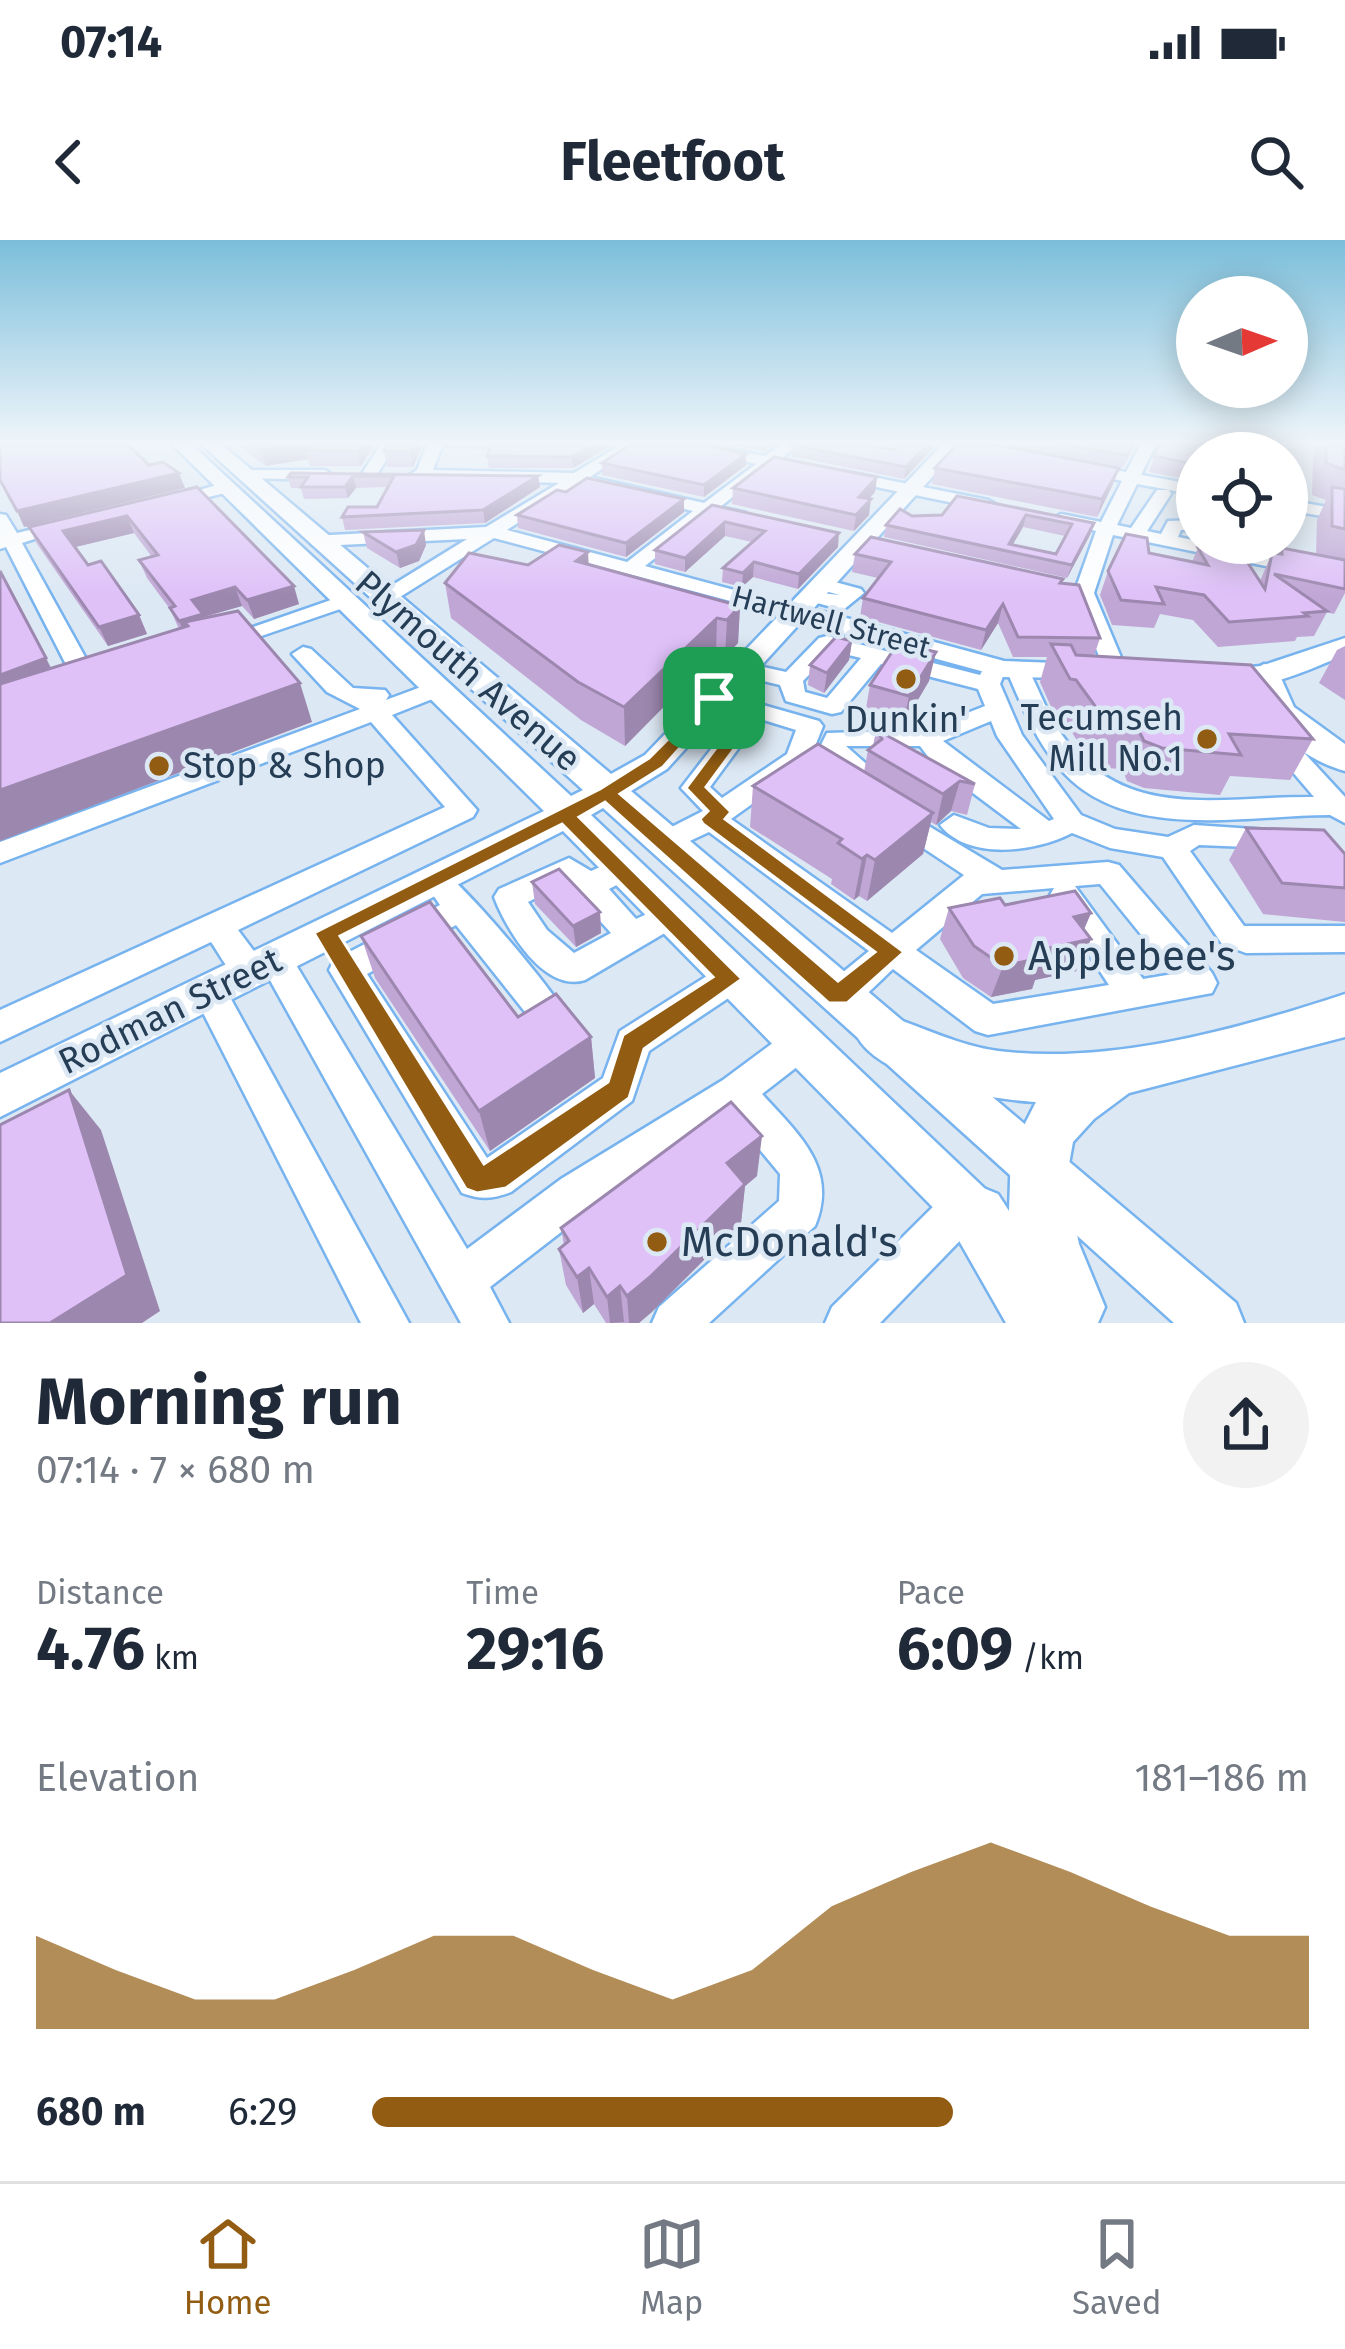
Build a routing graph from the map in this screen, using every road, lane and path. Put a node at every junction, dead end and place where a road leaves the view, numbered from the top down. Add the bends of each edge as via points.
1 (1163, 494) dead end
2 (188, 495) edge
3 (249, 495) edge
4 (255, 495) edge
5 (549, 495) edge
6 (647, 495) edge
7 (724, 495) edge
8 (893, 495) edge
9 (904, 495) edge
10 (1129, 495) edge
11 (902, 497) junction
12 (932, 500) dead end
13 (140, 508) edge
14 (707, 508) junction
15 (1308, 509) edge
16 (1017, 510) edge
17 (1040, 515) edge
18 (1345, 515) edge
19 (0, 519) edge
20 (97, 519) edge
21 (757, 521) edge
22 (1176, 525) edge
23 (494, 532) junction
24 (1120, 537) junction
25 (318, 540) junction
26 (5, 541) edge
27 (1167, 542) junction
28 (1176, 546) edge
29 (1176, 550) edge
30 (1308, 563) edge
31 (1221, 564) edge
32 (631, 568) junction
33 (1240, 571) edge
34 (1344, 577) edge
35 (451, 580) edge
36 (397, 591) junction
37 (808, 597) junction
38 (348, 600) junction
39 (1345, 646) edge
40 (870, 647) junction
41 (188, 652) edge
42 (303, 654) dead end
43 (742, 669) junction
44 (1127, 674) joint
45 (1233, 675) junction
46 (791, 680) junction
47 (999, 682) junction
48 (432, 683) junction
49 (87, 684) edge
50 (714, 698) junction
51 (367, 705) junction
52 (754, 710) junction
53 (927, 738) junction
54 (799, 758) junction
55 (1345, 759) edge
56 (865, 790) junction
57 (607, 793) junction
58 (1343, 808) edge
59 (565, 815) junction
60 (716, 815) junction
61 (954, 825) dead end
62 (1059, 828) junction
63 (1297, 839) edge
64 (664, 842) junction
65 (1172, 848) junction
66 (0, 853) edge
67 (604, 877) junction
68 (1053, 877) junction
69 (996, 881) junction
70 (450, 893) junction
71 (669, 916) junction
72 (217, 926) junction
73 (633, 937) junction
74 (1345, 939) edge
75 (336, 951) junction
76 (892, 952) junction
77 (262, 965) junction
78 (730, 979) junction
79 (209, 992) junction
80 (1134, 994) junction
81 (838, 996) junction
82 (1345, 1015) edge
83 (550, 1016) edge
84 (0, 1027) edge
85 (883, 1036) junction
86 (798, 1045) junction
87 (1146, 1067) junction
88 (736, 1092) junction
89 (0, 1096) edge
90 (1037, 1171) junction
91 (971, 1210) junction
92 (464, 1280) junction
93 (1068, 1318) edge
94 (386, 1323) edge
95 (486, 1323) edge
96 (675, 1323) edge
97 (848, 1323) edge
98 (1216, 1323) edge

1 - 24 street
2 - 13 street
3 - 38 main road, Plymouth Avenue
4 - 25 main road, Plymouth Avenue
5 - 23 street
6 - 14 street
7 - 14 street
8 - 11 street
9 - 11 main road, Rodman Street
10 - 24 street
11 - 12 street via 925,510
11 - 16 street
11 - 37 main road, Rodman Street
14 - 21 street
14 - 32 street
15 - 18 street
17 - 24 street
19 - 26 street
20 - 26 street
22 - 27 street
23 - 25 street, Hartwell Street
23 - 32 street, Hartwell Street
23 - 36 street
24 - 27 street
24 - 29 street
24 - 44 street via 1075,592
25 - 36 main road, Plymouth Avenue
26 - 49 street
27 - 28 street
30 - 34 street
31 - 33 street
32 - 37 street, Hartwell Street
35 - 36 street
36 - 57 main road, Plymouth Avenue
37 - 40 main road, Hartwell Street
37 - 43 main road, Rodman Street
38 - 41 street
38 - 48 main road, Plymouth Avenue
39 - 45 main road
40 - 46 street via 827,643
40 - 46 street via 832,706 794,696
40 - 47 main road, Hartwell Street
42 - 51 street via 339,692
43 - 46 street
43 - 50 main road, Rodman Street
44 - 47 main road, Hartwell Street
45 - 55 highway via 1267,690 1288,720
45 - 58 street via 1261,721
47 - 53 street
47 - 58 street via 1030,705 1094,788 1124,803
47 - 62 street via 1010,736
48 - 51 street
48 - 59 main road, Plymouth Avenue
50 - 52 street
50 - 57 main road, Rodman Street via 656,762
51 - 66 street
51 - 72 street via 463,810
52 - 54 street via 810,726
52 - 60 street via 695,788
53 - 56 street via 836,738 832,749
53 - 62 street via 942,757
54 - 56 street
54 - 60 street
56 - 69 street
57 - 59 main road, Rodman Street
57 - 64 main road, Plymouth Avenue
59 - 67 main road, Plymouth Avenue
59 - 70 main road, Rodman Street
60 - 64 street
60 - 76 street
61 - 62 street via 1008,843
62 - 65 street
63 - 65 street via 1195,835
64 - 81 main road, Plymouth Avenue
65 - 74 street via 1234,935
67 - 71 main road, Plymouth Avenue
67 - 73 street
67 - 73 street via 569,869 510,897 550,956 573,970
68 - 69 street
68 - 80 street
68 - 80 street via 1108,873 1200,982
69 - 76 street via 974,883
70 - 75 main road, Rodman Street
70 - 83 street
71 - 73 street
71 - 78 main road, Plymouth Avenue
72 - 77 street
72 - 84 street
75 - 77 main road, Rodman Street
75 - 78 street via 477,1179 496,1178 620,1090 633,1042
76 - 80 street via 988,1020
76 - 81 street
77 - 79 main road, Rodman Street
77 - 92 street
78 - 86 main road, Plymouth Avenue
79 - 89 main road, Rodman Street
79 - 94 street
81 - 85 main road, Plymouth Avenue
82 - 87 highway
85 - 87 highway via 946,1063 1021,1081
85 - 90 main road, Plymouth Avenue
86 - 88 street
86 - 91 main road, Plymouth Avenue
87 - 90 highway via 1067,1106 1045,1133
88 - 92 street via 576,1194
88 - 96 street via 801,1168 800,1211
90 - 93 highway
90 - 98 main road, Plymouth Avenue
91 - 93 highway
91 - 97 street
92 - 95 street

